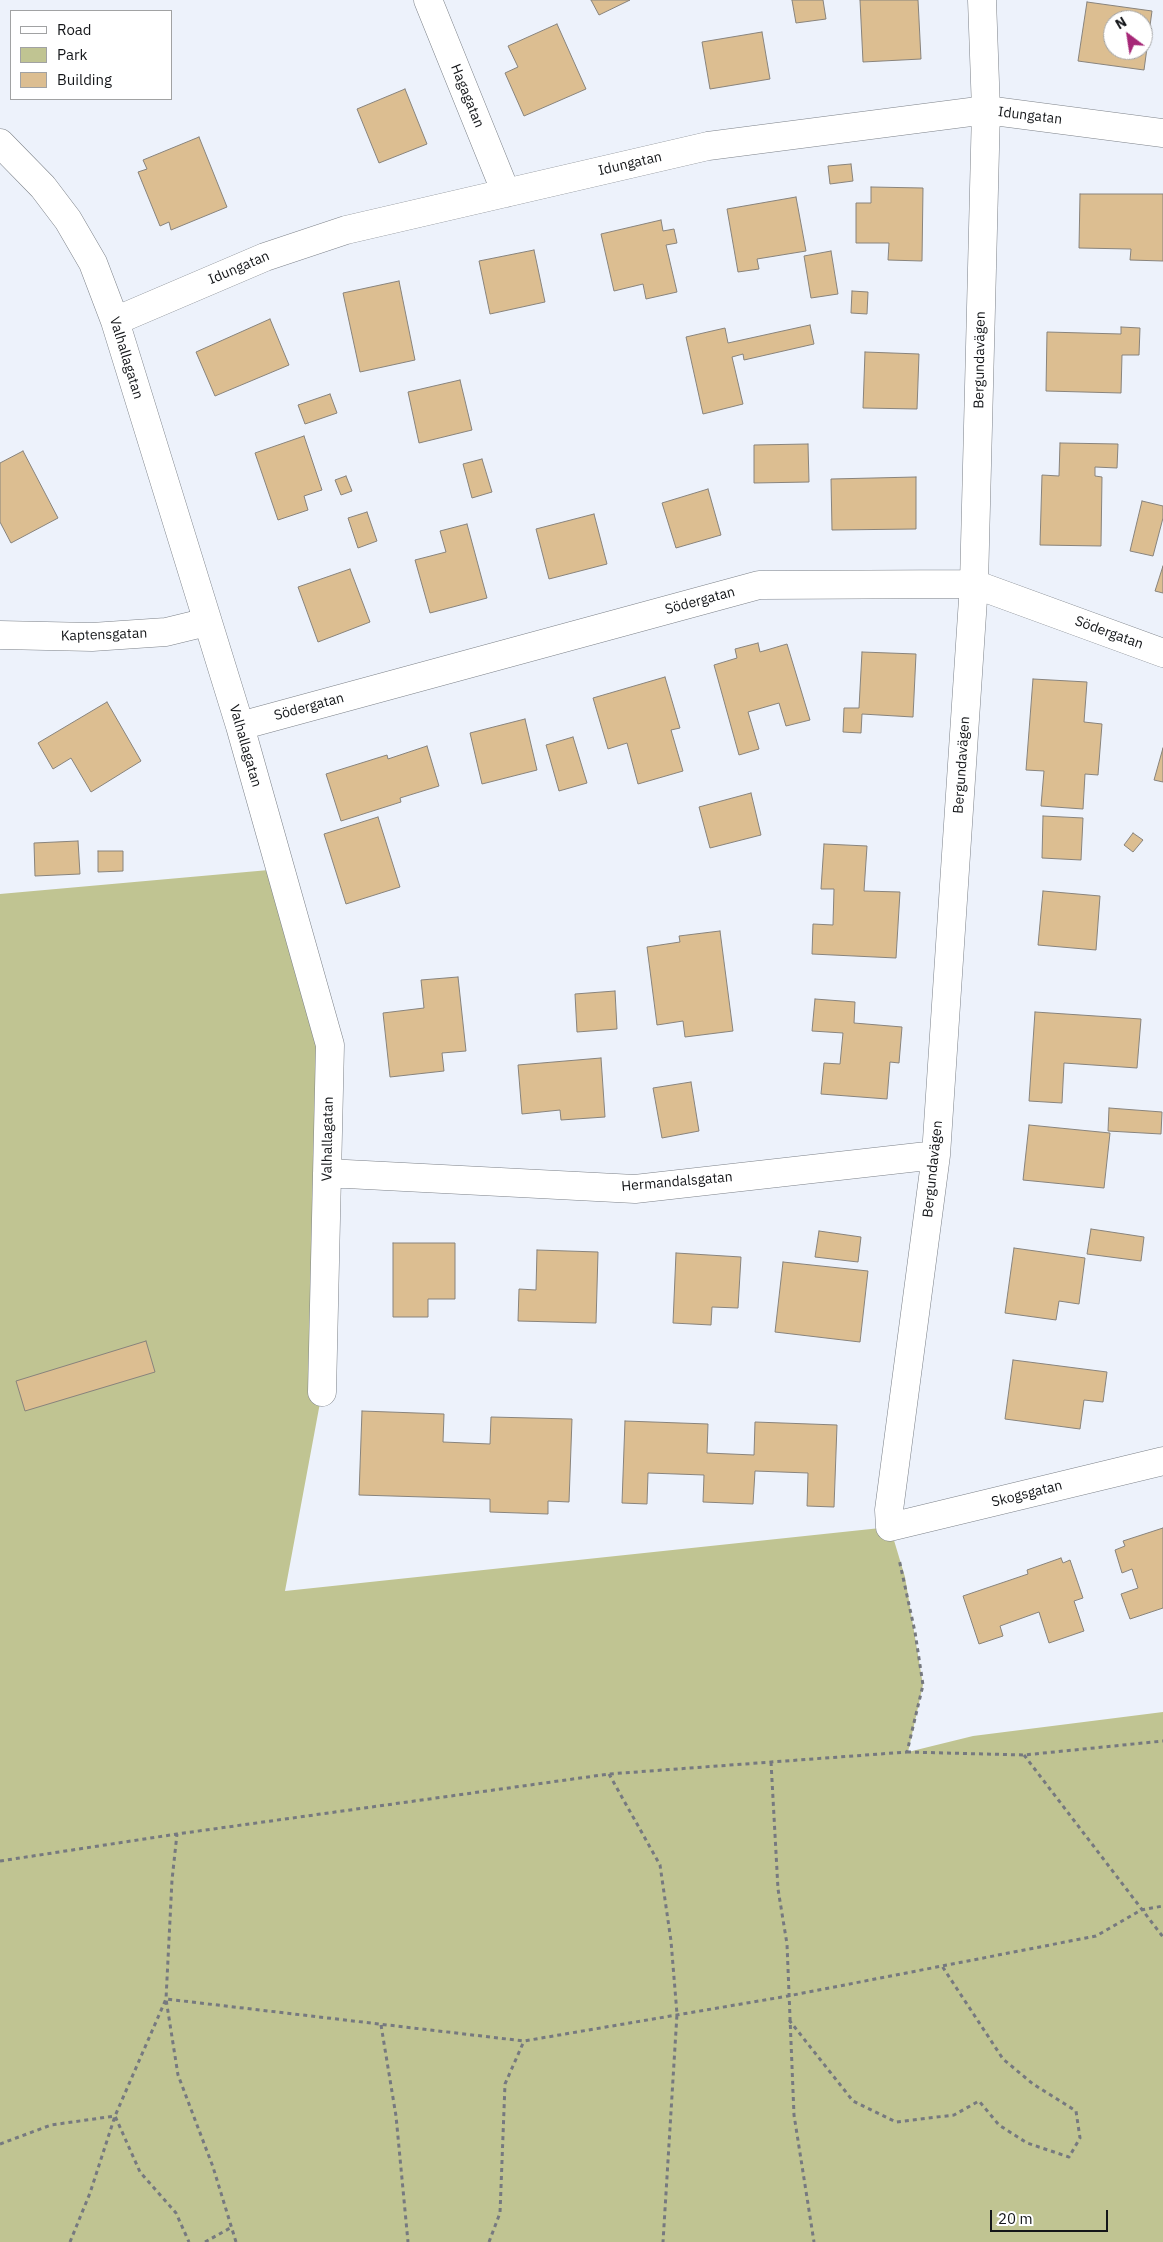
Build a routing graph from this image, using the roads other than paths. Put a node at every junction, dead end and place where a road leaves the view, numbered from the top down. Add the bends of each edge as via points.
1 (428, 0) edge
2 (982, 0) edge
3 (986, 110) junction
4 (1163, 133) edge
5 (0, 143) edge
6 (506, 193) junction
7 (115, 321) junction
8 (974, 584) junction
9 (207, 622) junction
10 (0, 635) edge
11 (1163, 653) edge
12 (240, 726) junction
13 (936, 1155) junction
14 (327, 1172) junction
15 (322, 1392) dead end
16 (1163, 1461) edge
17 (890, 1527) joint

1 - 6 street, Hagagatan
2 - 3 street, Bergundavägen
3 - 4 street, Idungatan
3 - 6 street, Idungatan via 708,146
3 - 8 street, Bergundavägen
5 - 7 street, Valhallagatan via 43,187 68,220 92,263
6 - 7 street, Idungatan via 346,230 265,257
7 - 9 street, Valhallagatan
8 - 11 street, Södergatan
8 - 12 street, Södergatan via 759,585
8 - 13 street, Bergundavägen
9 - 10 street, Kaptensgatan via 166,632 92,637
9 - 12 street, Valhallagatan
12 - 14 street, Valhallagatan via 330,1045
13 - 14 street, Hermandalsgatan via 635,1189
13 - 17 street, Bergundavägen via 889,1510
14 - 15 street, Valhallagatan
16 - 17 street, Skogsgatan

